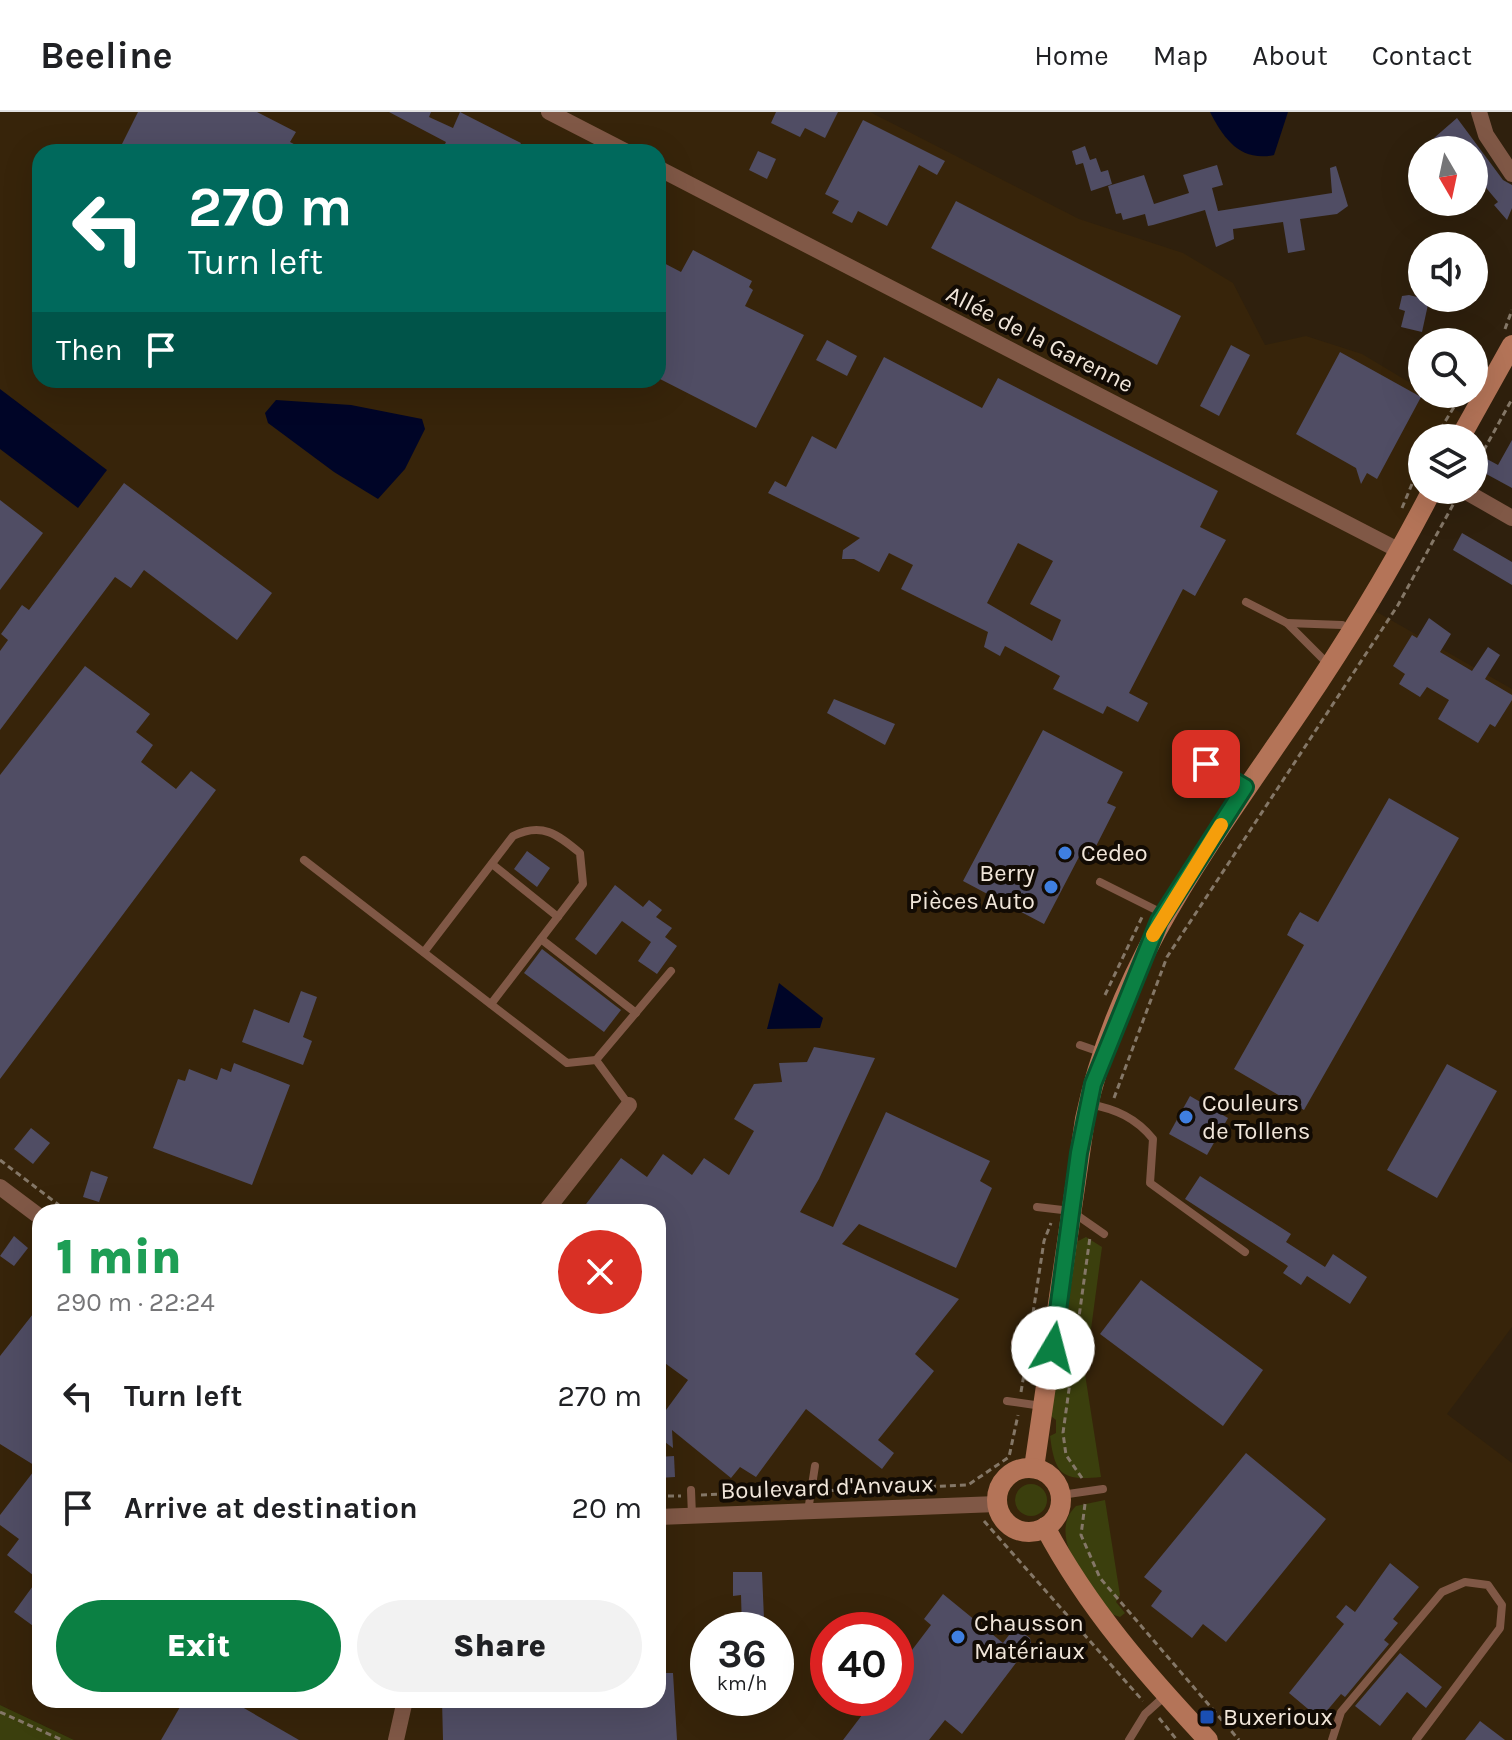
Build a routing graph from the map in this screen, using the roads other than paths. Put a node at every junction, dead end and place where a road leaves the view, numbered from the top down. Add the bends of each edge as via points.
1 (549, 112) edge
2 (1479, 112) edge
3 (611, 144) edge
4 (666, 172) edge
5 (1512, 174) edge
6 (1512, 345) edge
7 (1468, 424) edge
8 (1425, 504) edge
9 (1482, 504) edge
10 (1512, 518) edge
11 (1400, 551) junction
12 (1246, 602) dead end
13 (1287, 623) junction
14 (1342, 625) dead end
15 (1329, 665) junction
16 (1206, 764) dead end
17 (1245, 787) junction
18 (304, 860) dead end
19 (492, 864) junction
20 (1100, 882) dead end
21 (1156, 910) junction
22 (558, 917) junction
23 (541, 939) junction
24 (424, 952) junction
25 (671, 971) dead end
26 (491, 1004) junction
27 (636, 1013) junction
28 (1080, 1045) dead end
29 (1104, 1053) junction
30 (596, 1060) junction
31 (1088, 1104) junction
32 (629, 1105) joint
33 (0, 1187) edge
34 (551, 1204) edge
35 (1037, 1207) dead end
36 (1064, 1210) junction
37 (32, 1211) edge
38 (1104, 1234) dead end
39 (1245, 1252) dead end
40 (1015, 1342) dead end
41 (1053, 1348) junction
42 (1007, 1401) dead end
43 (1043, 1406) junction
44 (815, 1466) dead end
45 (1034, 1468) junction
46 (1103, 1489) dead end
47 (691, 1490) dead end
48 (1061, 1495) junction
49 (997, 1504) junction
50 (808, 1511) junction
51 (692, 1516) junction
52 (666, 1517) edge
53 (1045, 1527) junction
54 (1158, 1702) junction
55 (403, 1708) edge
56 (396, 1740) edge
57 (1129, 1740) edge
58 (1208, 1740) edge
59 (1332, 1740) edge
60 (1416, 1740) edge

1 - 3 street
2 - 5 street via 1486,135
4 - 11 street, Allée de la Garenne
6 - 7 street
8 - 11 street
9 - 10 street
11 - 15 street
12 - 13 lane
13 - 14 lane
13 - 15 lane
15 - 17 street
16 - 17 lane
17 - 21 street
18 - 24 lane
19 - 22 lane
19 - 22 lane via 513,836 529,828 547,829 564,839 580,853 583,884
19 - 24 lane
20 - 21 lane
21 - 29 street
22 - 23 lane
23 - 26 lane
23 - 27 lane
24 - 26 lane
25 - 27 lane
26 - 30 lane via 567,1063
27 - 30 lane
28 - 29 lane
29 - 31 street
30 - 32 lane
31 - 36 street
31 - 39 lane via 1111,1108 1141,1124 1153,1139 1150,1183
32 - 34 street
33 - 37 street
35 - 36 lane
36 - 38 lane
36 - 41 street
40 - 41 lane
41 - 43 street
42 - 43 lane
43 - 45 street
44 - 50 lane
45 - 48 street via 1052,1477
45 - 49 street via 1007,1477
46 - 48 lane
47 - 51 lane
48 - 53 street via 1058,1514
49 - 50 street, Boulevard d'Anvaux
49 - 53 street via 1015,1528
50 - 51 street, Boulevard d'Anvaux
51 - 52 street, Boulevard d'Anvaux
53 - 54 street
54 - 57 lane
54 - 58 street
55 - 56 street
59 - 60 lane via 1341,1712 1442,1592 1465,1582 1488,1585 1502,1605 1500,1628

